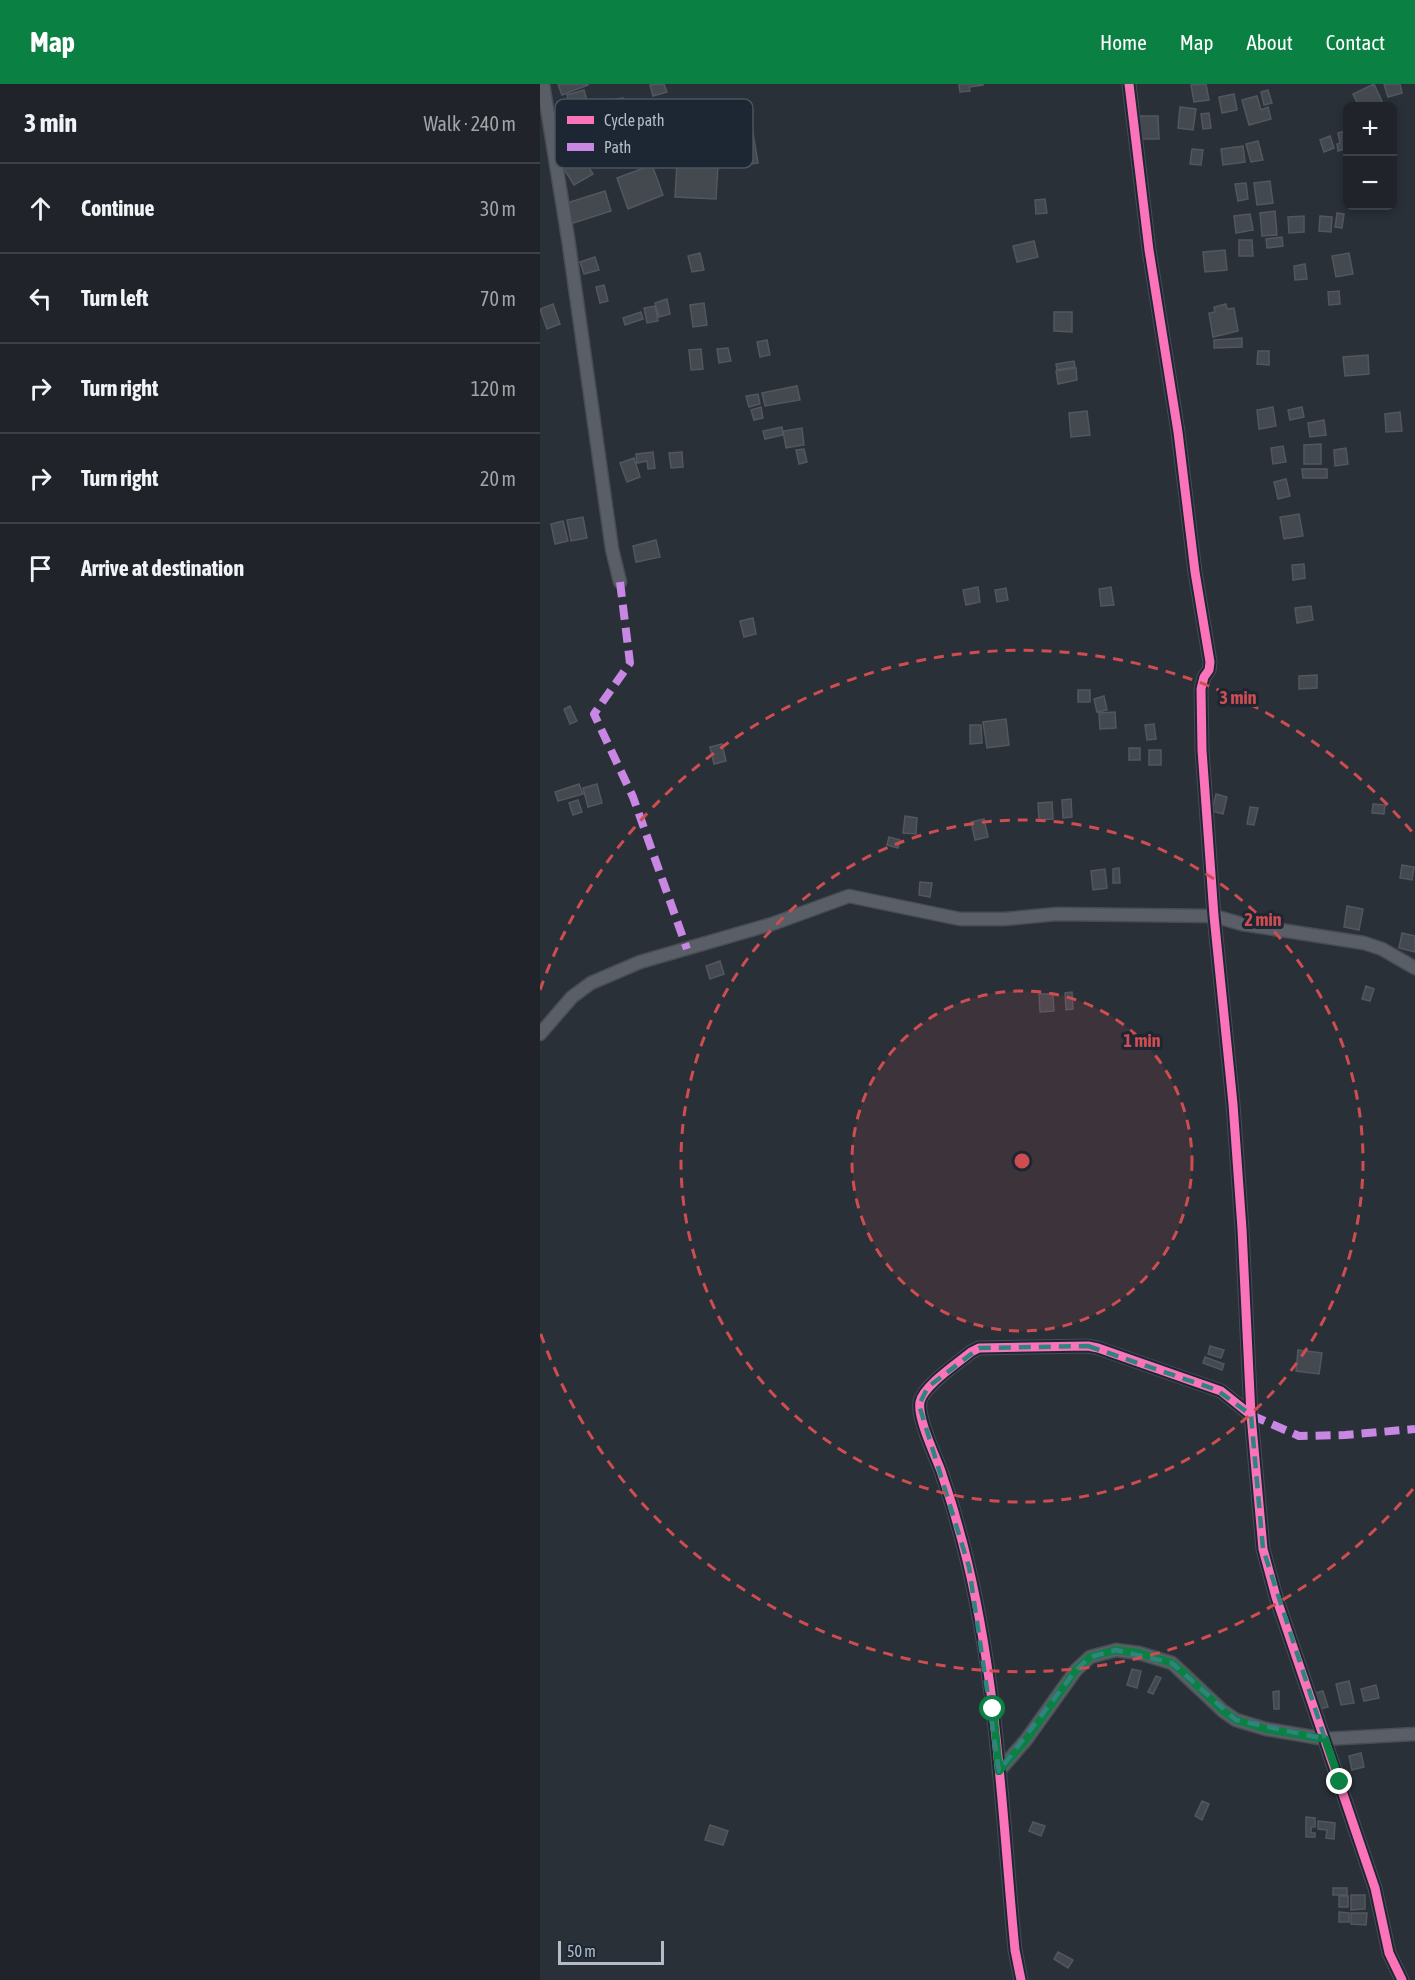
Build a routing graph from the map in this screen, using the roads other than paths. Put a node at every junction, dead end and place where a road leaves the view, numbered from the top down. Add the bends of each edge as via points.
1 (543, 84) edge
2 (1130, 84) edge
3 (555, 158) edge
4 (557, 168) edge
5 (620, 582) dead end
6 (1214, 916) junction
7 (1415, 969) edge
8 (540, 1034) edge
9 (1251, 1415) junction
10 (1415, 1734) edge
11 (1325, 1739) junction
12 (999, 1771) junction
13 (1021, 1980) edge
14 (1402, 1980) edge

1 - 3 street
2 - 6 street via 1149,250 1210,662 1201,689 1201,717
4 - 5 street
6 - 7 street via 1364,943
6 - 8 street via 1057,914 960,920 849,896 741,934 640,962 591,983 572,997
6 - 9 street via 1233,1104
9 - 11 street via 1263,1549
9 - 12 street via 1217,1390 1088,1346 979,1348 925,1392 919,1405 923,1422 956,1518 973,1589
10 - 11 street
11 - 12 street via 1236,1720 1172,1663 1116,1650 1090,1657 1076,1670
11 - 14 street via 1375,1888 1389,1953
12 - 13 street

